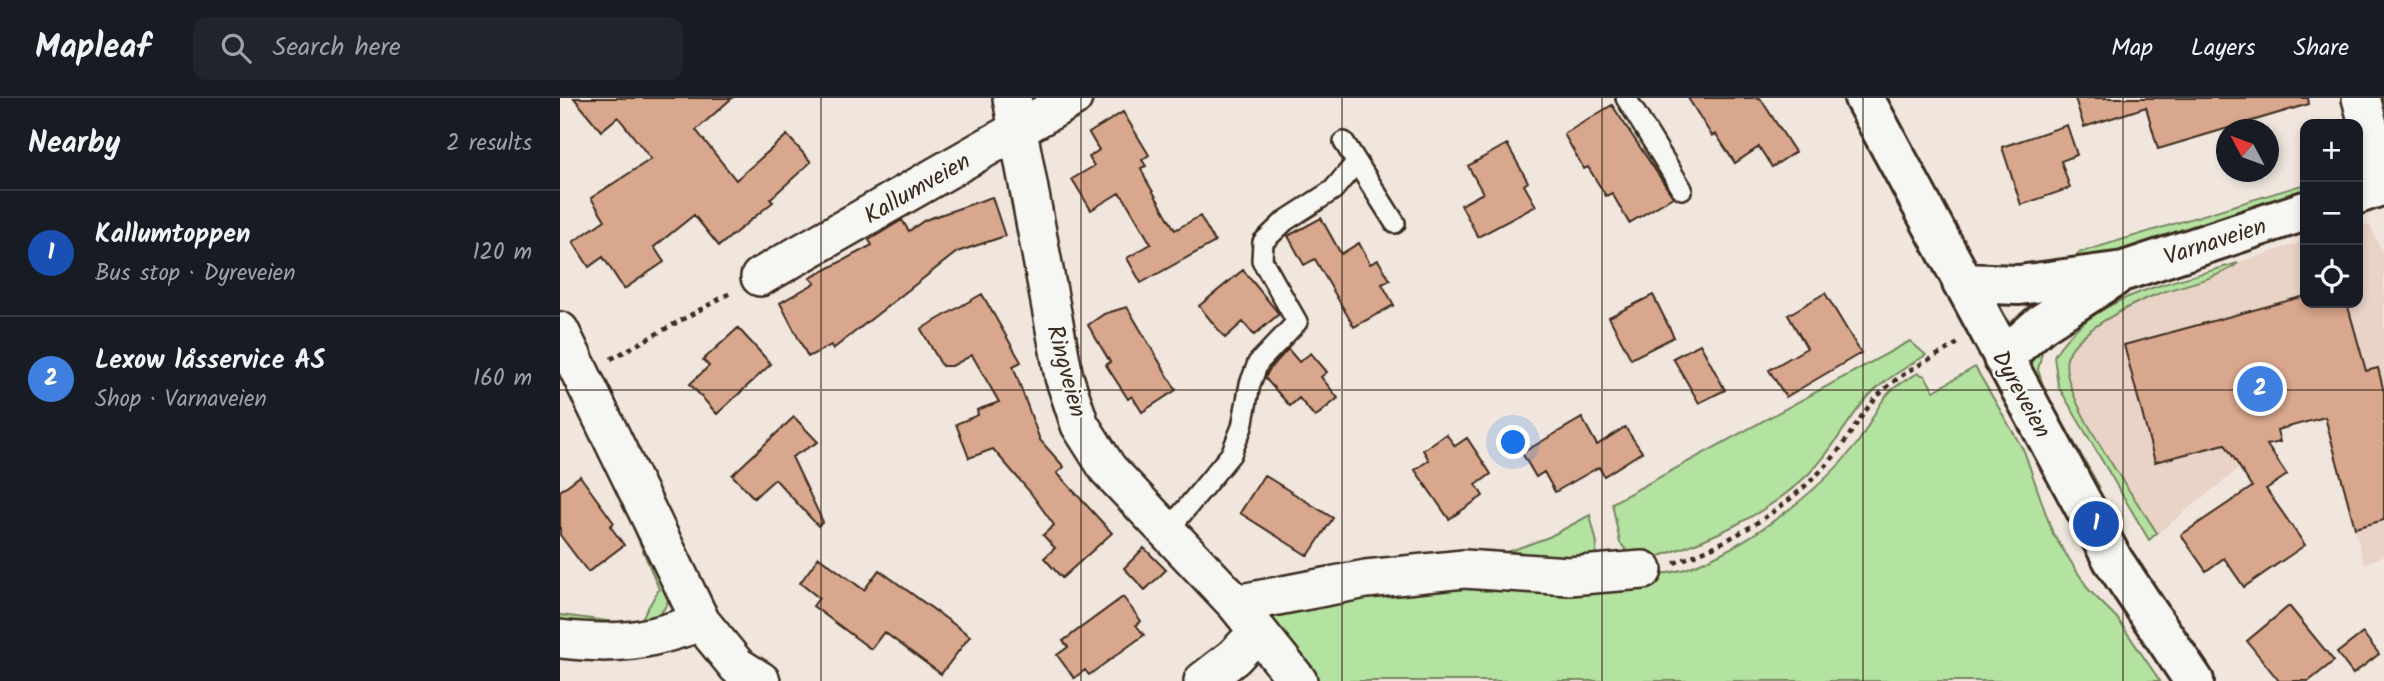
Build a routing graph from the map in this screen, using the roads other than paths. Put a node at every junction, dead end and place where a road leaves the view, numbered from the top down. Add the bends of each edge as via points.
1 (1073, 98) edge
2 (1626, 98) edge
3 (1864, 98) edge
4 (2361, 98) edge
5 (1014, 114) edge
6 (1344, 142) dead end
7 (1355, 164) junction
8 (2384, 184) edge
9 (1682, 189) dead end
10 (2363, 192) edge
11 (2300, 213) edge
12 (1395, 223) dead end
13 (2124, 271) junction
14 (760, 277) road end
15 (1962, 283) junction
16 (560, 331) edge
17 (1994, 342) junction
18 (1166, 533) junction
19 (1643, 570) road end
20 (1247, 618) junction
21 (701, 622) junction
22 (560, 639) edge
23 (761, 681) edge
24 (1203, 681) edge
25 (1298, 681) edge
26 (2194, 681) edge

1 - 5 street, Kallumveien
2 - 9 lane
3 - 15 main road, Dyreveien
4 - 8 street
5 - 14 street, Kallumveien
5 - 18 street, Ringveien via 1064,377 1080,425 1108,469
6 - 7 lane
7 - 12 lane
7 - 18 lane via 1333,190 1285,221 1263,242 1262,260 1297,323 1258,363 1231,454
8 - 10 main road
11 - 13 main road, Varnaveien
13 - 15 main road via 2019,285
13 - 17 main road via 2041,324
15 - 17 main road, Dyreveien
16 - 21 street
17 - 26 main road, Dyreveien via 2113,560
18 - 20 street, Ringveien
19 - 20 street via 1569,576 1464,569 1366,579
20 - 24 street via 1234,657
20 - 25 street, Ringveien
21 - 22 street via 632,642
21 - 23 street via 737,666

